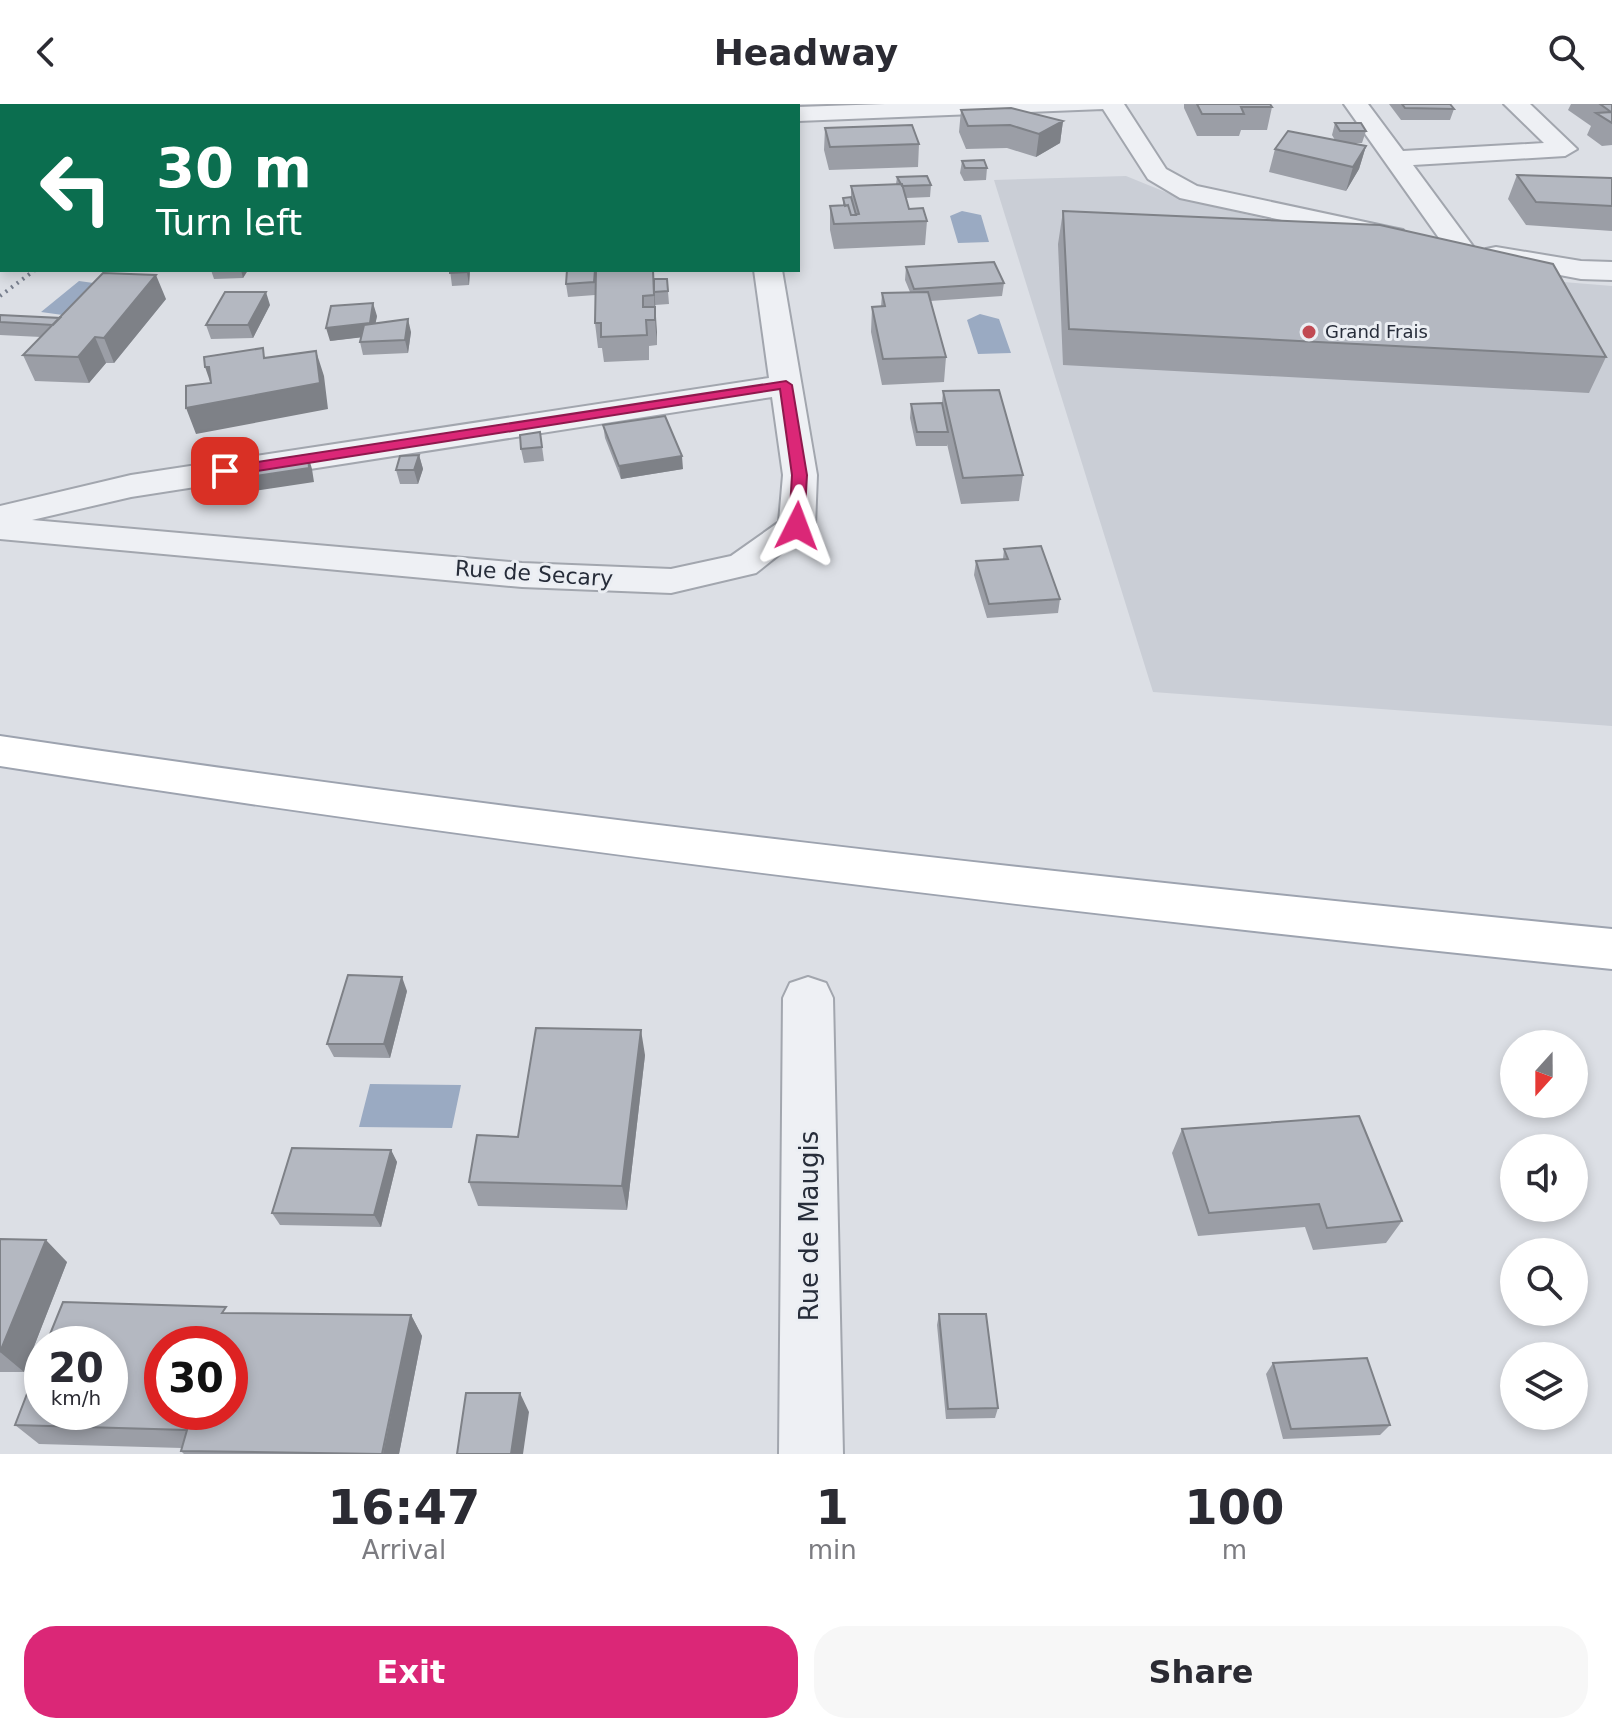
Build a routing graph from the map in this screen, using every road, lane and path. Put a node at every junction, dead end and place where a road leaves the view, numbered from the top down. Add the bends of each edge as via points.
1 (1095, 104) edge
2 (1112, 104) edge
3 (1356, 104) edge
4 (1516, 104) edge
5 (800, 114) edge
6 (1396, 159) junction
7 (1461, 249) junction
8 (1612, 271) edge
9 (768, 272) edge
10 (786, 385) junction
11 (0, 517) edge
12 (0, 528) edge
13 (0, 751) edge
14 (1612, 949) edge
15 (808, 998) dead end
16 (811, 1454) edge

1 - 5 street
2 - 7 street via 1157,174 1189,192
3 - 6 street
4 - 6 street via 1565,149
6 - 7 street
7 - 8 street
9 - 10 street, Rue de Secary
10 - 11 street via 131,486
10 - 12 street, Rue de Secary via 800,475 797,526 743,565 671,581 522,575
13 - 14 main road via 283,796 1079,896
15 - 16 street, Rue de Maugis

